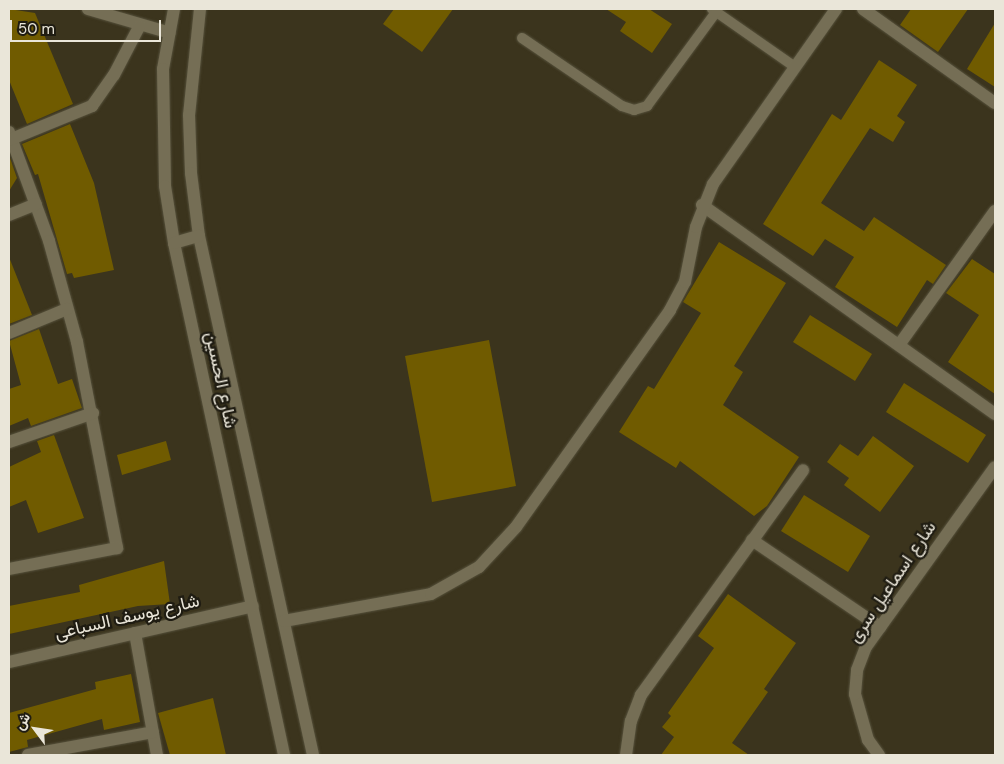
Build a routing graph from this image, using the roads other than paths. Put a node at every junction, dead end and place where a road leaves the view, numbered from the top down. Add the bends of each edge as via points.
1 (88, 9) edge
2 (174, 9) edge
3 (200, 9) edge
4 (836, 9) edge
5 (863, 9) edge
6 (714, 10) edge
7 (139, 27) junction
8 (170, 33) junction
9 (522, 38) dead end
10 (795, 67) junction
11 (995, 102) edge
12 (10, 136) edge
13 (36, 204) junction
14 (702, 205) junction
15 (995, 211) edge
16 (9, 215) edge
17 (199, 236) junction
18 (174, 243) junction
19 (68, 309) junction
20 (9, 333) edge
21 (899, 345) junction
22 (93, 413) junction
23 (995, 414) edge
24 (9, 442) edge
25 (995, 467) edge
26 (803, 470) dead end
27 (752, 540) junction
28 (9, 569) edge
29 (253, 606) junction
30 (284, 621) junction
31 (880, 627) junction
32 (135, 634) junction
33 (9, 662) edge
34 (153, 732) junction
35 (28, 755) edge
36 (157, 755) edge
37 (284, 755) edge
38 (313, 755) edge
39 (626, 755) edge
40 (879, 755) edge

1 - 7 street
2 - 8 street, شارع الحسين
3 - 17 street, شارع الحسين via 189,115 191,173
4 - 10 street
5 - 11 street
6 - 9 lane via 647,106 634,110 622,106
6 - 10 lane
7 - 8 street
7 - 12 street via 114,75 92,106
8 - 18 street, شارع الحسين via 161,127
10 - 14 street
12 - 13 street
13 - 16 street
13 - 19 street
14 - 21 street
14 - 30 street via 685,282 670,310 516,527 479,567 431,594
15 - 21 street
17 - 18 street
17 - 30 street, شارع الحسين
18 - 29 street, شارع الحسين
19 - 20 street
19 - 22 street
21 - 23 street
22 - 24 street
22 - 28 street via 117,548
25 - 31 street, شارع اسماعيل سرى
26 - 27 street
27 - 31 street
27 - 39 street via 641,696 631,721
29 - 32 street, شارع يوسف السباعى
29 - 37 street, شارع الحسين
30 - 38 street, شارع الحسين
31 - 40 street, شارع اسماعيل سرى via 857,670 855,694 868,740
32 - 33 street, شارع يوسف السباعى
32 - 34 street
34 - 35 street
34 - 36 street

